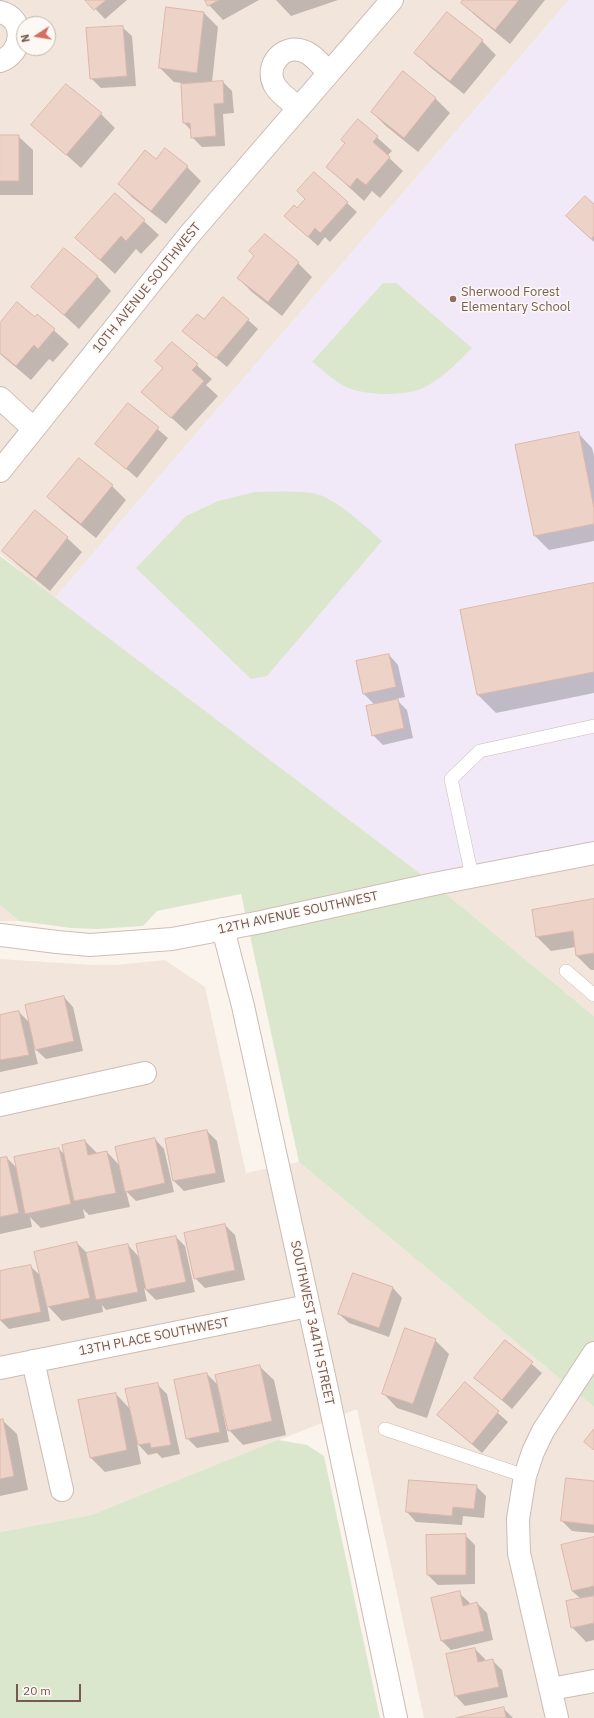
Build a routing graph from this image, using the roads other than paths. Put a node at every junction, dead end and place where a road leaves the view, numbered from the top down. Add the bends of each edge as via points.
1 (392, 0) edge
2 (0, 12) edge
3 (0, 61) edge
4 (329, 73) junction
5 (299, 108) junction
6 (0, 398) edge
7 (34, 429) junction
8 (0, 471) edge
9 (594, 726) edge
10 (594, 853) edge
11 (472, 876) junction
12 (223, 929) junction
13 (0, 934) edge
14 (566, 972) dead end
15 (594, 995) edge
16 (145, 1073) dead end
17 (0, 1105) edge
18 (308, 1306) junction
19 (594, 1353) edge
20 (33, 1361) junction
21 (0, 1368) edge
22 (385, 1429) dead end
23 (525, 1476) junction
24 (62, 1490) dead end
25 (594, 1681) edge
26 (551, 1689) junction
27 (396, 1718) edge
28 (556, 1718) edge

1 - 4 street, 10TH AVENUE SOUTHWEST
2 - 3 street via 11,18 19,33 15,50 9,57
4 - 5 street, 10TH AVENUE SOUTHWEST
4 - 5 street via 312,55 304,51 288,51 278,58 272,69 274,85
5 - 7 street, 10TH AVENUE SOUTHWEST via 190,234
6 - 7 street
7 - 8 street, 10TH AVENUE SOUTHWEST
9 - 11 lane via 480,751 451,779
10 - 11 street, 12TH AVENUE SOUTHWEST
11 - 12 street, 12TH AVENUE SOUTHWEST
12 - 13 street, 12TH AVENUE SOUTHWEST via 172,939 90,945
12 - 18 street, SOUTHWEST 344TH STREET via 243,1006
14 - 15 lane
16 - 17 street
18 - 20 street, 13TH PLACE SOUTHWEST
18 - 27 street, SOUTHWEST 344TH STREET
19 - 23 street via 543,1431
20 - 21 street, 13TH PLACE SOUTHWEST
20 - 24 street
22 - 23 lane
23 - 26 street via 518,1519 519,1553
25 - 26 street
26 - 28 street

